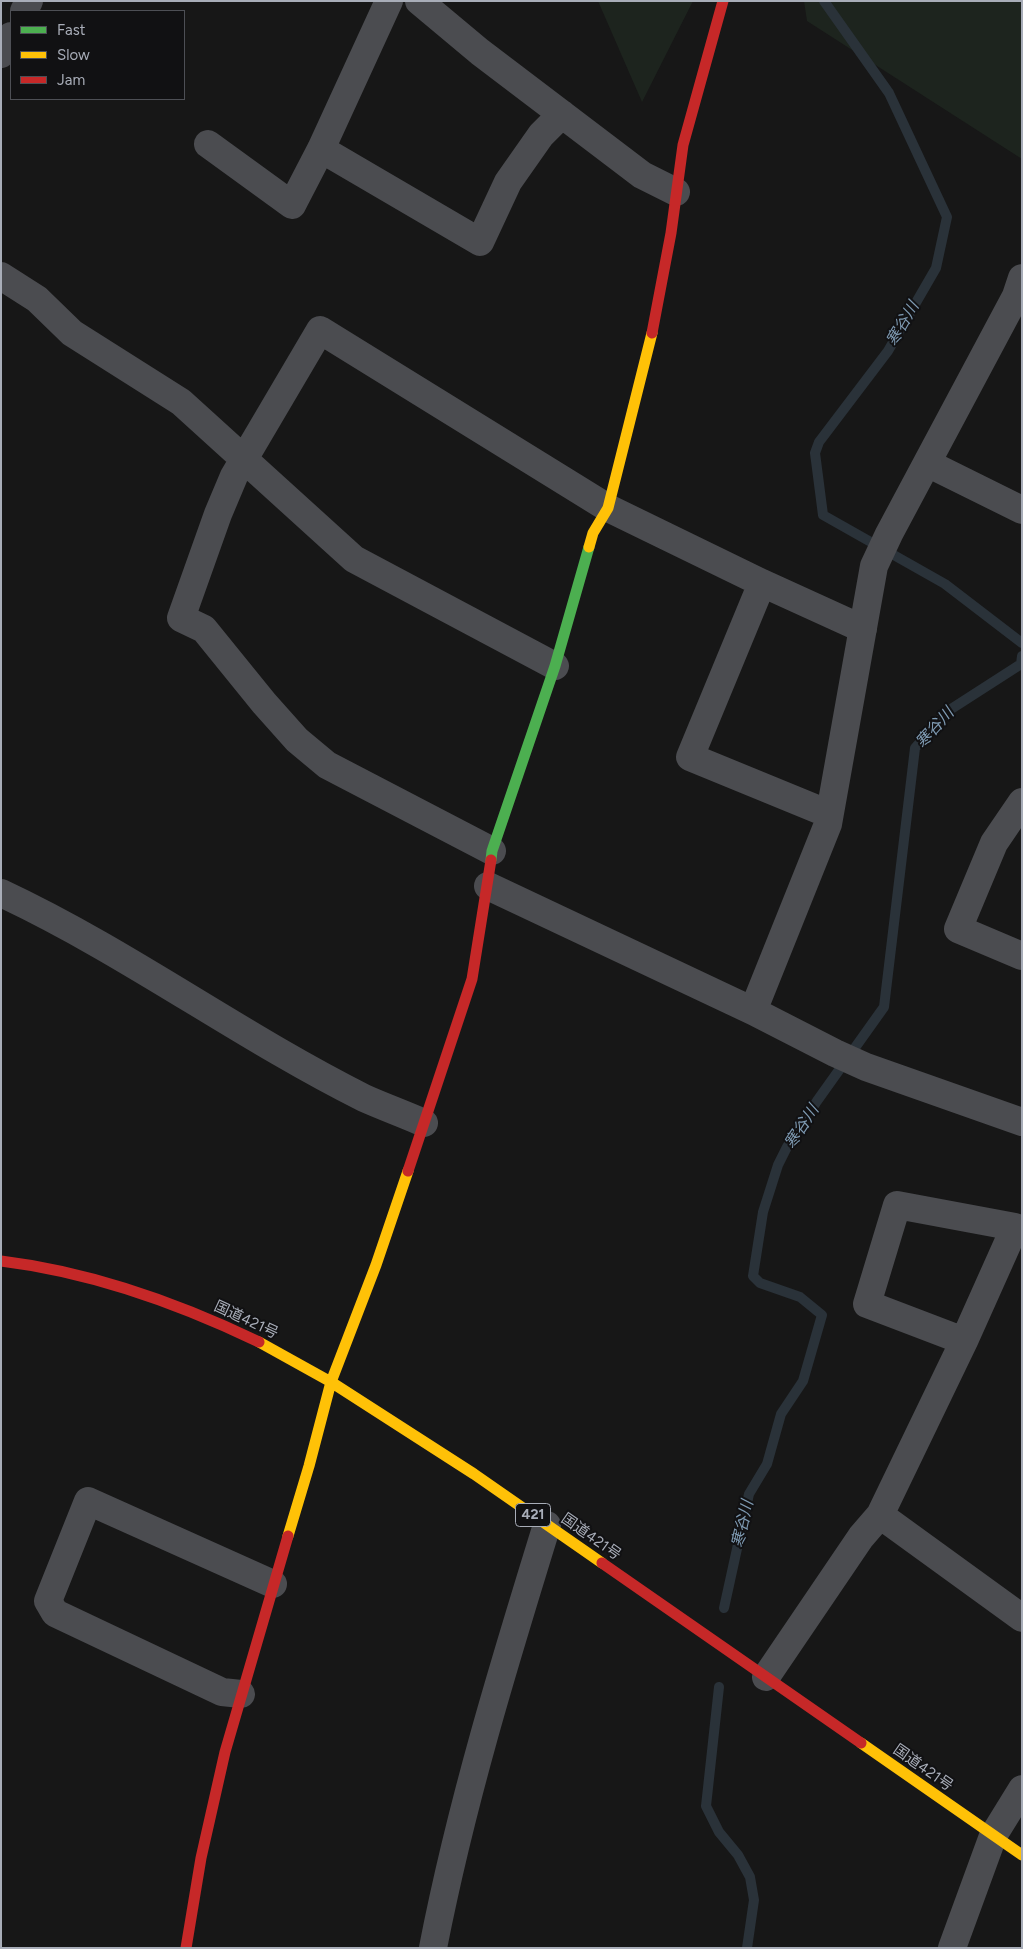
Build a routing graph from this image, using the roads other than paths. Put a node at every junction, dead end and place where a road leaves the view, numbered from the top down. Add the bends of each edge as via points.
1 (389, 1) edge
2 (419, 1) edge
3 (723, 1) edge
4 (10, 38) edge
5 (1, 54) edge
6 (562, 114) junction
7 (208, 144) dead end
8 (321, 149) junction
9 (676, 192) junction
10 (1, 276) edge
11 (1020, 291) edge
12 (245, 459) junction
13 (927, 463) junction
14 (608, 508) junction
15 (1022, 510) edge
16 (762, 583) junction
17 (863, 629) junction
18 (555, 666) junction
19 (1022, 802) edge
20 (829, 814) junction
21 (492, 851) junction
22 (488, 886) junction
23 (1, 893) edge
24 (1022, 956) edge
25 (753, 1011) junction
26 (1020, 1117) edge
27 (424, 1122) junction
28 (1, 1261) edge
29 (964, 1341) junction
30 (331, 1382) junction
31 (880, 1515) junction
32 (547, 1525) junction
33 (273, 1584) junction
34 (1021, 1615) edge
35 (766, 1677) junction
36 (241, 1694) junction
37 (1022, 1789) edge
38 (993, 1836) junction
39 (1022, 1855) edge
40 (186, 1948) edge
41 (433, 1948) edge
42 (952, 1948) edge

1 - 8 street
2 - 6 street
3 - 9 main road via 683,145
4 - 5 street
6 - 8 street via 541,134 508,182 480,242
6 - 9 street via 642,175
7 - 8 street via 292,205
9 - 14 main road via 655,322
10 - 12 street via 37,299 72,333 181,402
11 - 13 street
12 - 14 street via 320,330
12 - 18 street via 354,559
12 - 21 street via 218,514 181,618 204,628 297,740 327,765
13 - 15 street
13 - 17 street via 874,566
14 - 16 street
14 - 18 main road via 593,533
16 - 17 street
16 - 20 street via 690,757
17 - 20 street
18 - 21 main road
19 - 24 street via 994,843 958,929
20 - 25 street via 828,824
21 - 22 main road
22 - 25 street
22 - 27 main road via 472,978
23 - 27 street via 84,935 365,1098
25 - 26 street via 866,1067
27 - 30 main road via 376,1265
28 - 30 main road, 国道421号 / 421 via 96,1279 194,1312 270,1347
29 - 29 street via 867,1304 897,1205 1015,1227
29 - 31 street
30 - 32 main road, 国道421号 / 421
30 - 33 main road
31 - 34 street
31 - 35 street via 861,1537
32 - 35 main road, 国道421号 / 421
32 - 41 street via 481,1743
33 - 36 main road
33 - 36 street via 88,1501 48,1601 54,1613 222,1692
35 - 38 main road, 国道421号 / 421
36 - 40 main road via 201,1858
37 - 38 street
38 - 39 main road, 国道421号 / 421
38 - 42 street

